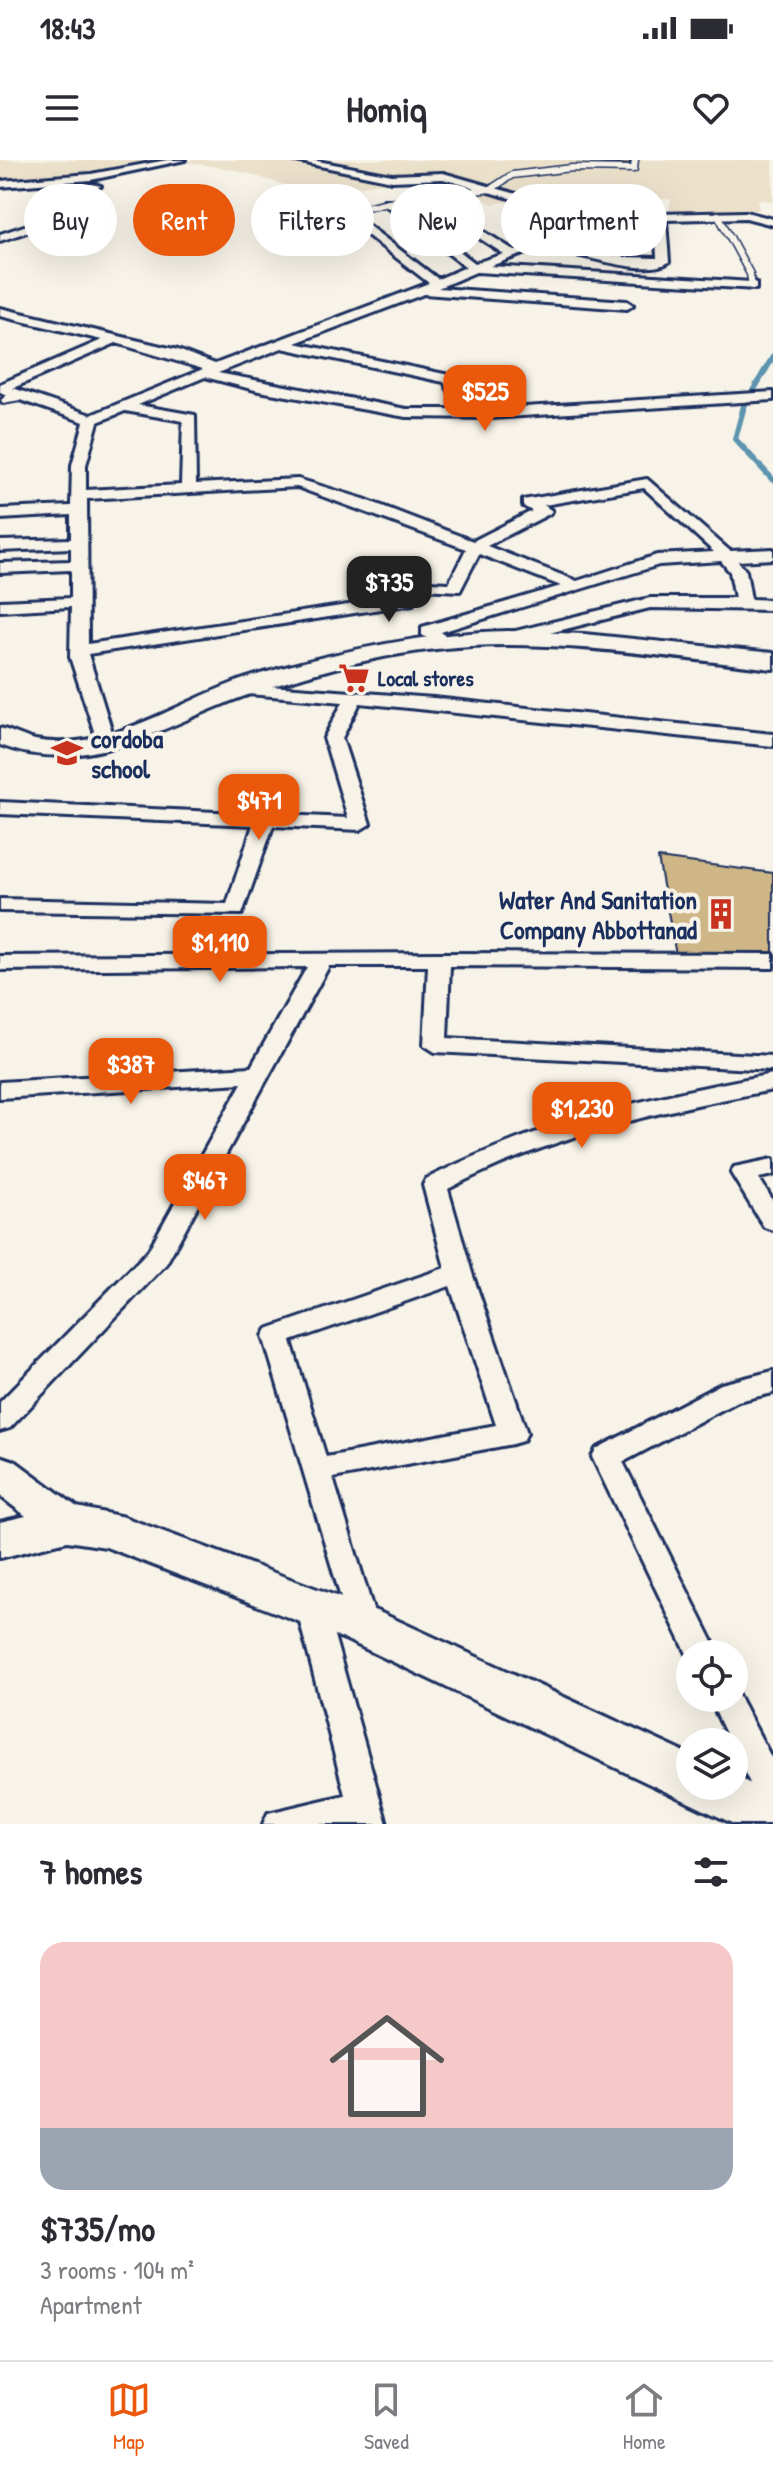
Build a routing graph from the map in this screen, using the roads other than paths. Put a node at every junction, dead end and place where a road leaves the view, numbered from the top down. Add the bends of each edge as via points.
1 (180, 160) edge
2 (296, 160) edge
3 (635, 160) edge
4 (126, 173) junction
5 (0, 184) edge
6 (491, 189) junction
7 (485, 190) edge
8 (501, 192) edge
9 (388, 202) joint
10 (374, 205) edge
11 (718, 215) junction
12 (667, 217) edge
13 (773, 222) edge
14 (374, 235) edge
15 (0, 238) edge
16 (507, 256) edge
17 (599, 256) edge
18 (663, 256) edge
19 (474, 268) junction
20 (437, 284) junction
21 (752, 286) joint
22 (421, 291) junction
23 (627, 305) dead end
24 (0, 312) edge
25 (115, 339) junction
26 (283, 344) junction
27 (210, 371) junction
28 (19, 395) junction
29 (773, 396) edge
30 (0, 404) edge
31 (119, 406) junction
32 (468, 414) junction
33 (92, 420) junction
34 (188, 489) junction
35 (80, 503) junction
36 (0, 514) edge
37 (80, 543) junction
38 (0, 546) edge
39 (475, 546) junction
40 (723, 554) junction
41 (773, 554) edge
42 (80, 565) junction
43 (0, 568) edge
44 (577, 586) junction
45 (80, 602) junction
46 (744, 604) junction
47 (773, 605) edge
48 (0, 606) edge
49 (505, 639) junction
50 (444, 642) junction
51 (80, 650) junction
52 (773, 661) edge
53 (242, 689) junction
54 (354, 697) junction
55 (773, 740) edge
56 (106, 742) junction
57 (4, 744) edge
58 (0, 808) edge
59 (265, 820) junction
60 (0, 905) edge
61 (439, 959) junction
62 (322, 960) junction
63 (773, 961) edge
64 (0, 963) edge
65 (773, 1063) edge
66 (259, 1074) junction
67 (773, 1082) edge
68 (0, 1090) edge
69 (773, 1167) edge
70 (773, 1221) edge
71 (459, 1273) junction
72 (773, 1382) edge
73 (0, 1420) edge
74 (316, 1470) junction
75 (0, 1473) edge
76 (67, 1523) junction
77 (0, 1540) edge
78 (311, 1607) junction
79 (363, 1626) junction
80 (696, 1640) edge
81 (732, 1712) edge
82 (676, 1772) edge
83 (773, 1795) edge
84 (735, 1800) edge
85 (367, 1816) edge
86 (773, 1818) edge
87 (280, 1824) edge

1 - 4 street
2 - 6 street via 392,178 443,176
3 - 6 lane via 634,169 572,168 512,175
4 - 5 street
4 - 15 street via 44,211 41,224
6 - 7 lane
6 - 8 street
9 - 10 lane
9 - 19 street
11 - 12 street
11 - 13 street
11 - 21 lane
14 - 20 street
16 - 19 street
17 - 18 street via 663,262
19 - 20 street
19 - 21 street
20 - 22 street
22 - 23 street
22 - 26 street
24 - 25 street
25 - 27 street via 173,353
25 - 28 street via 1,388
26 - 27 street
26 - 32 street via 449,379
27 - 31 street
27 - 32 street via 259,387 406,413
28 - 30 street
28 - 33 street
29 - 32 street
31 - 33 street
31 - 34 street via 190,418
33 - 35 street via 79,465
34 - 35 street
34 - 39 street via 298,483
35 - 36 street
35 - 37 street
37 - 38 street
37 - 42 street
39 - 40 street via 544,511 528,503 647,483
39 - 44 street
39 - 51 street via 454,588 416,584 407,601
40 - 41 street
40 - 44 street via 657,560
40 - 46 street via 738,571
42 - 43 street
42 - 45 street
44 - 50 street via 428,631
45 - 48 street
45 - 51 street
46 - 47 street
46 - 49 street via 650,603
49 - 50 street
49 - 52 street
50 - 53 street
51 - 56 street
53 - 54 street
53 - 56 street
54 - 55 street
54 - 59 street via 333,738 360,824
56 - 57 street via 40,749
58 - 59 street
59 - 60 street via 235,910
61 - 62 street
61 - 63 street
61 - 65 street via 435,1045
62 - 64 street
62 - 66 street
66 - 68 street
66 - 73 street via 157,1257
67 - 71 street via 646,1105 487,1155 435,1185
69 - 70 street via 743,1173
71 - 74 street via 276,1336
71 - 74 street via 513,1433
72 - 80 street via 731,1392 606,1457
74 - 79 street
75 - 76 street
76 - 77 street
76 - 78 street via 109,1530
78 - 79 street
78 - 85 street
79 - 82 street
81 - 83 street
84 - 86 street
85 - 87 street

